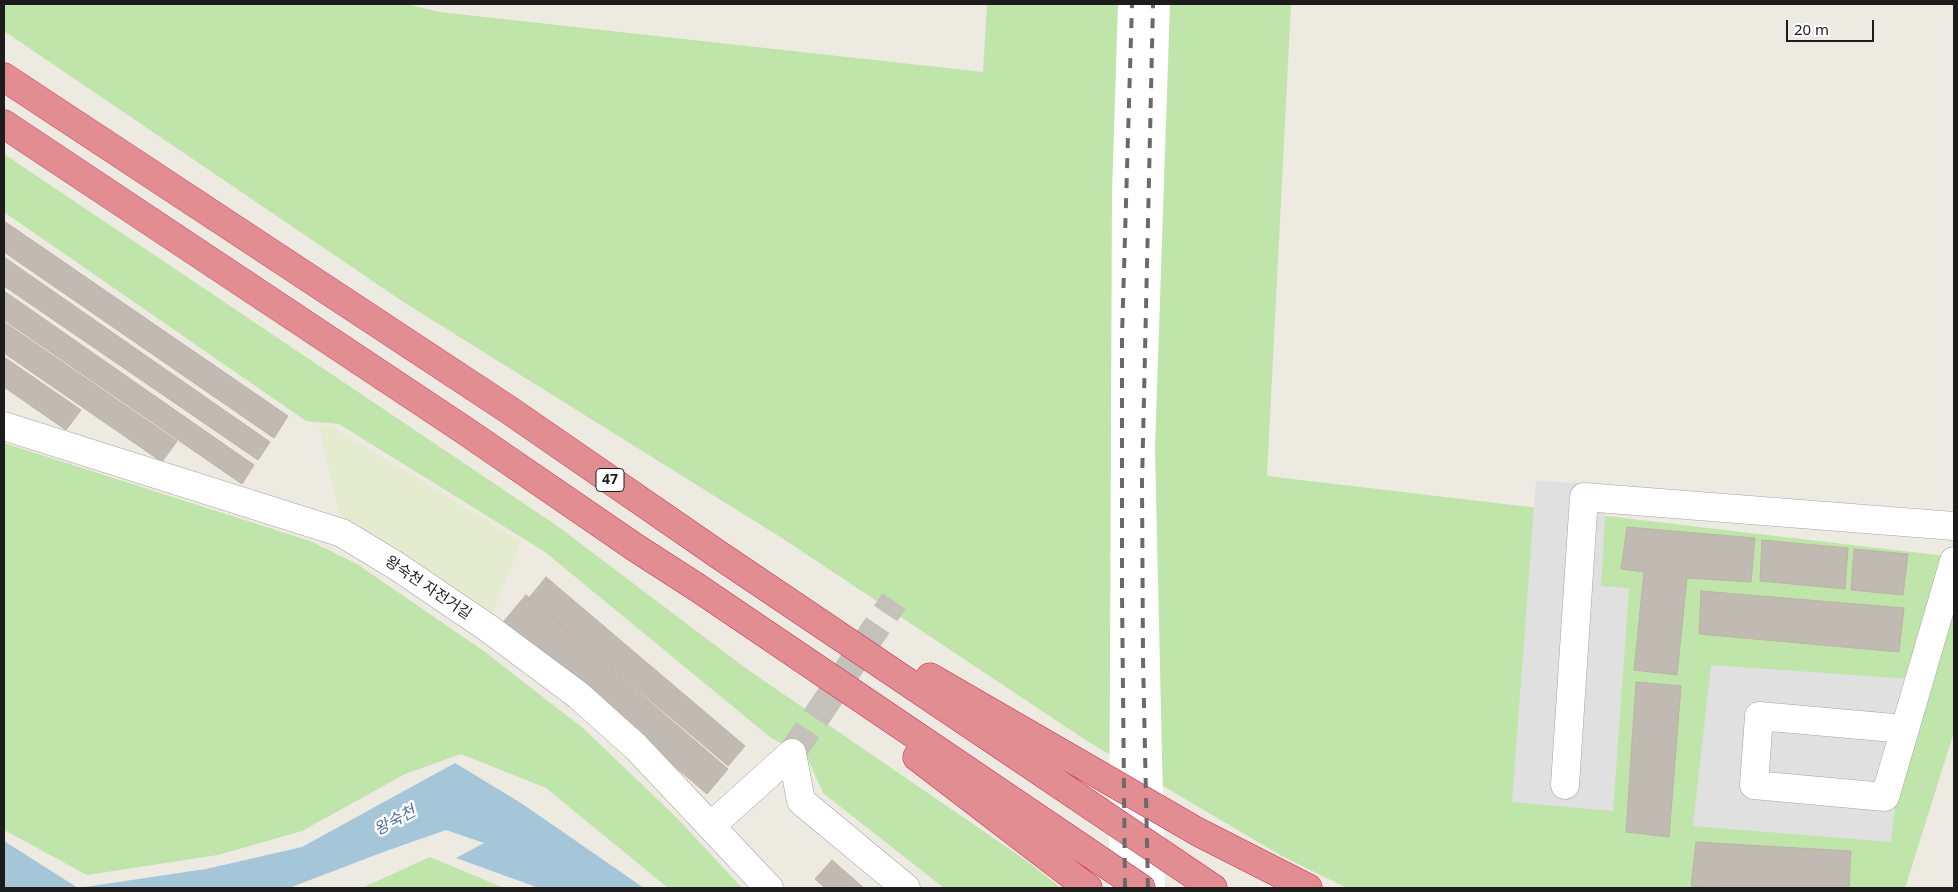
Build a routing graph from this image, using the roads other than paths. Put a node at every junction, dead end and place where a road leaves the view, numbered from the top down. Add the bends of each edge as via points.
1 (4, 77) edge
2 (4, 124) edge
3 (4, 426) edge
4 (1954, 526) edge
5 (719, 555) junction
6 (1954, 562) edge
7 (698, 588) junction
8 (1905, 729) junction
9 (1565, 785) dead end
10 (712, 826) junction
11 (769, 888) edge
12 (906, 888) edge
13 (1088, 888) edge
14 (1141, 888) edge
15 (1213, 888) edge
16 (1308, 888) edge

1 - 5 highway, 47 via 509,410
2 - 7 highway
3 - 10 street, 왕숙천 자전거길 via 342,533 488,628 578,694 636,746
4 - 9 street via 1584,497
5 - 15 highway, 47
5 - 16 highway via 1198,832
6 - 8 street
7 - 13 highway
7 - 14 highway
8 - 8 street via 1885,797 1754,785 1759,716
10 - 11 street, 왕숙천 자전거길
10 - 12 street via 792,753 801,801

